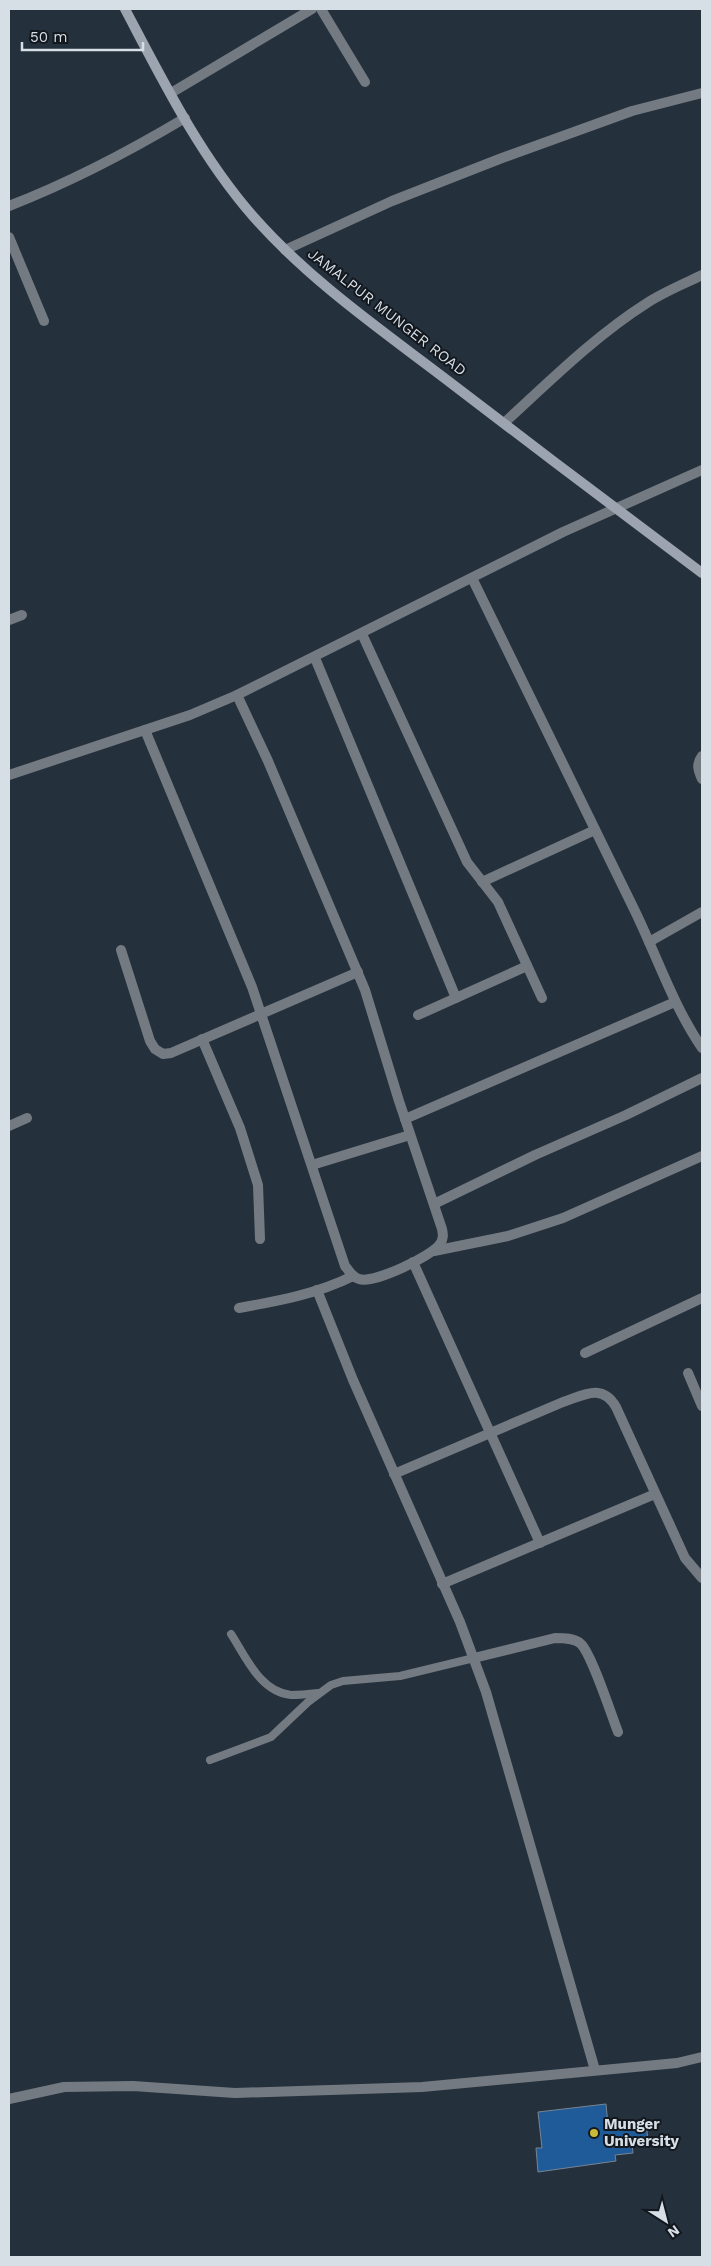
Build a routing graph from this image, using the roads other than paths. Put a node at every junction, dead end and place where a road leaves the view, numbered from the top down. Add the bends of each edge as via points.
1 (125, 9) edge
2 (312, 9) edge
3 (321, 9) edge
4 (365, 82) dead end
5 (171, 93) junction
6 (702, 93) edge
7 (185, 118) junction
8 (9, 206) edge
9 (9, 238) edge
10 (285, 250) junction
11 (702, 275) edge
12 (44, 321) dead end
13 (504, 423) junction
14 (702, 470) edge
15 (616, 509) junction
16 (702, 573) edge
17 (472, 578) junction
18 (22, 615) dead end
19 (9, 620) edge
20 (362, 634) junction
21 (315, 658) junction
22 (237, 695) junction
23 (145, 730) junction
24 (702, 756) edge
25 (9, 775) edge
26 (702, 779) edge
27 (595, 830) junction
28 (482, 882) junction
29 (702, 912) edge
30 (650, 942) junction
31 (121, 950) dead end
32 (527, 966) junction
33 (358, 972) junction
34 (456, 998) junction
35 (542, 998) dead end
36 (675, 1002) junction
37 (261, 1013) junction
38 (418, 1015) dead end
39 (202, 1039) junction
40 (702, 1048) edge
41 (702, 1078) edge
42 (27, 1118) dead end
43 (405, 1119) junction
44 (9, 1126) edge
45 (410, 1134) junction
46 (702, 1156) edge
47 (312, 1166) junction
48 (434, 1204) junction
49 (260, 1239) dead end
50 (433, 1251) junction
51 (413, 1262) junction
52 (353, 1276) junction
53 (317, 1290) junction
54 (702, 1298) edge
55 (239, 1308) dead end
56 (585, 1353) dead end
57 (688, 1373) dead end
58 (702, 1406) edge
59 (490, 1432) junction
60 (394, 1474) junction
61 (655, 1494) junction
62 (540, 1543) junction
63 (702, 1578) edge
64 (442, 1584) junction
65 (231, 1634) dead end
66 (474, 1658) junction
67 (318, 1693) junction
68 (618, 1732) dead end
69 (210, 1760) dead end
70 (702, 2057) edge
71 (596, 2070) junction
72 (9, 2099) edge

1 - 5 street, JAMALPUR MUNGER ROAD
2 - 5 street
3 - 4 street
5 - 7 street, JAMALPUR MUNGER ROAD
6 - 10 street via 632,111 502,158 392,201
7 - 8 street via 82,176
7 - 10 street, JAMALPUR MUNGER ROAD via 228,184
9 - 12 street
10 - 13 street, JAMALPUR MUNGER ROAD via 352,307
11 - 13 street via 629,315
13 - 15 street, JAMALPUR MUNGER ROAD
14 - 15 street
15 - 16 street, JAMALPUR MUNGER ROAD
15 - 17 street
17 - 20 street
17 - 27 street
18 - 19 street
20 - 21 street
20 - 28 street via 467,862
21 - 22 street
21 - 34 street
22 - 23 street
22 - 33 street
23 - 25 street
23 - 37 street
24 - 26 street via 698,762
27 - 28 street
27 - 30 street
28 - 32 street via 498,902
29 - 30 street
30 - 36 street
31 - 39 street via 155,1049 163,1054 171,1053
32 - 34 street
32 - 35 street
33 - 37 street
33 - 43 street
34 - 38 street
36 - 40 street
36 - 43 street
37 - 39 street
37 - 47 street
39 - 49 street via 228,1097 256,1176
41 - 48 street
42 - 44 street
43 - 45 street
45 - 47 street
45 - 48 street
46 - 50 street via 563,1218 492,1241
47 - 52 street via 340,1254
48 - 50 street via 443,1237
50 - 51 street
51 - 52 street via 376,1278 362,1280
51 - 59 street
52 - 53 street
53 - 55 street
53 - 60 street
54 - 56 street
57 - 58 street
59 - 60 street
59 - 61 street via 563,1402 601,1392 611,1398 616,1407
59 - 62 street
60 - 64 street
61 - 62 street
61 - 63 street via 684,1558
62 - 64 street
64 - 66 street
65 - 67 lane via 267,1686 292,1695
66 - 67 lane via 400,1676 343,1681
66 - 68 street via 555,1638 581,1644
66 - 71 street via 526,1824
67 - 69 lane via 271,1737
70 - 71 street via 676,2063
71 - 72 street via 422,2087 235,2092 133,2086 64,2087

